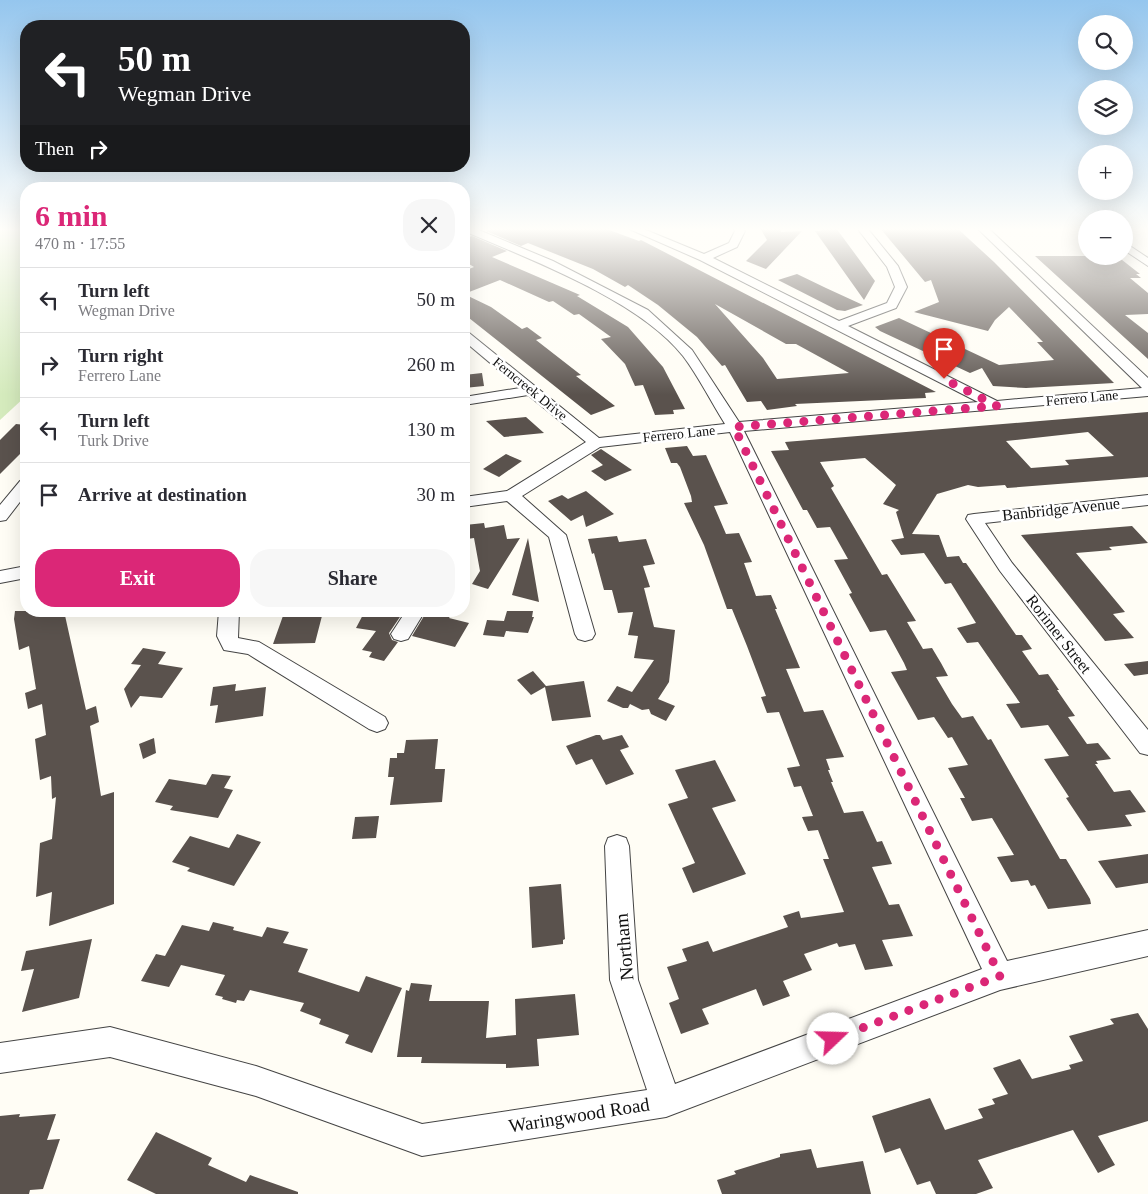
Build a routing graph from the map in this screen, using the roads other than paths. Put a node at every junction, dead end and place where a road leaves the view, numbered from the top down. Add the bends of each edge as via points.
1 (588, 284) edge
2 (756, 284) edge
3 (899, 284) edge
4 (1041, 284) edge
5 (840, 325) junction
6 (470, 340) edge
7 (1148, 386) edge
8 (531, 390) junction
9 (1148, 392) edge
10 (470, 400) edge
11 (997, 406) junction
12 (734, 427) junction
13 (596, 443) junction
14 (20, 491) edge
15 (511, 495) junction
16 (1148, 500) edge
17 (470, 501) edge
18 (0, 516) edge
19 (974, 519) joint
20 (20, 573) edge
21 (0, 578) edge
22 (229, 617) edge
23 (412, 617) edge
24 (401, 634) dead end
25 (585, 634) dead end
26 (377, 724) dead end
27 (1148, 746) edge
28 (617, 846) dead end
29 (1148, 943) edge
30 (1000, 976) junction
31 (0, 1058) edge
32 (666, 1102) junction

1 - 12 street via 644,314 687,353
2 - 5 street
3 - 5 street via 892,305
4 - 7 street
5 - 11 street
6 - 8 street, Ferncreek Drive
8 - 10 street
8 - 13 street, Ferncreek Drive
9 - 11 street, Ferrero Lane
11 - 12 street, Ferrero Lane
12 - 13 street, Ferrero Lane
12 - 30 street
13 - 15 street, Ferrero Lane
14 - 18 street
15 - 17 street, Ferrero Lane
15 - 25 street via 556,535
16 - 19 street, Banbridge Avenue
19 - 27 street, Rorimer Street via 1006,567
20 - 21 street
22 - 26 street via 227,636 231,645 252,647
23 - 24 street
28 - 32 street, Northam via 624,980
29 - 30 street, Waringwood Road
30 - 32 street, Waringwood Road
31 - 32 street, Waringwood Road via 110,1042 256,1081 422,1140

